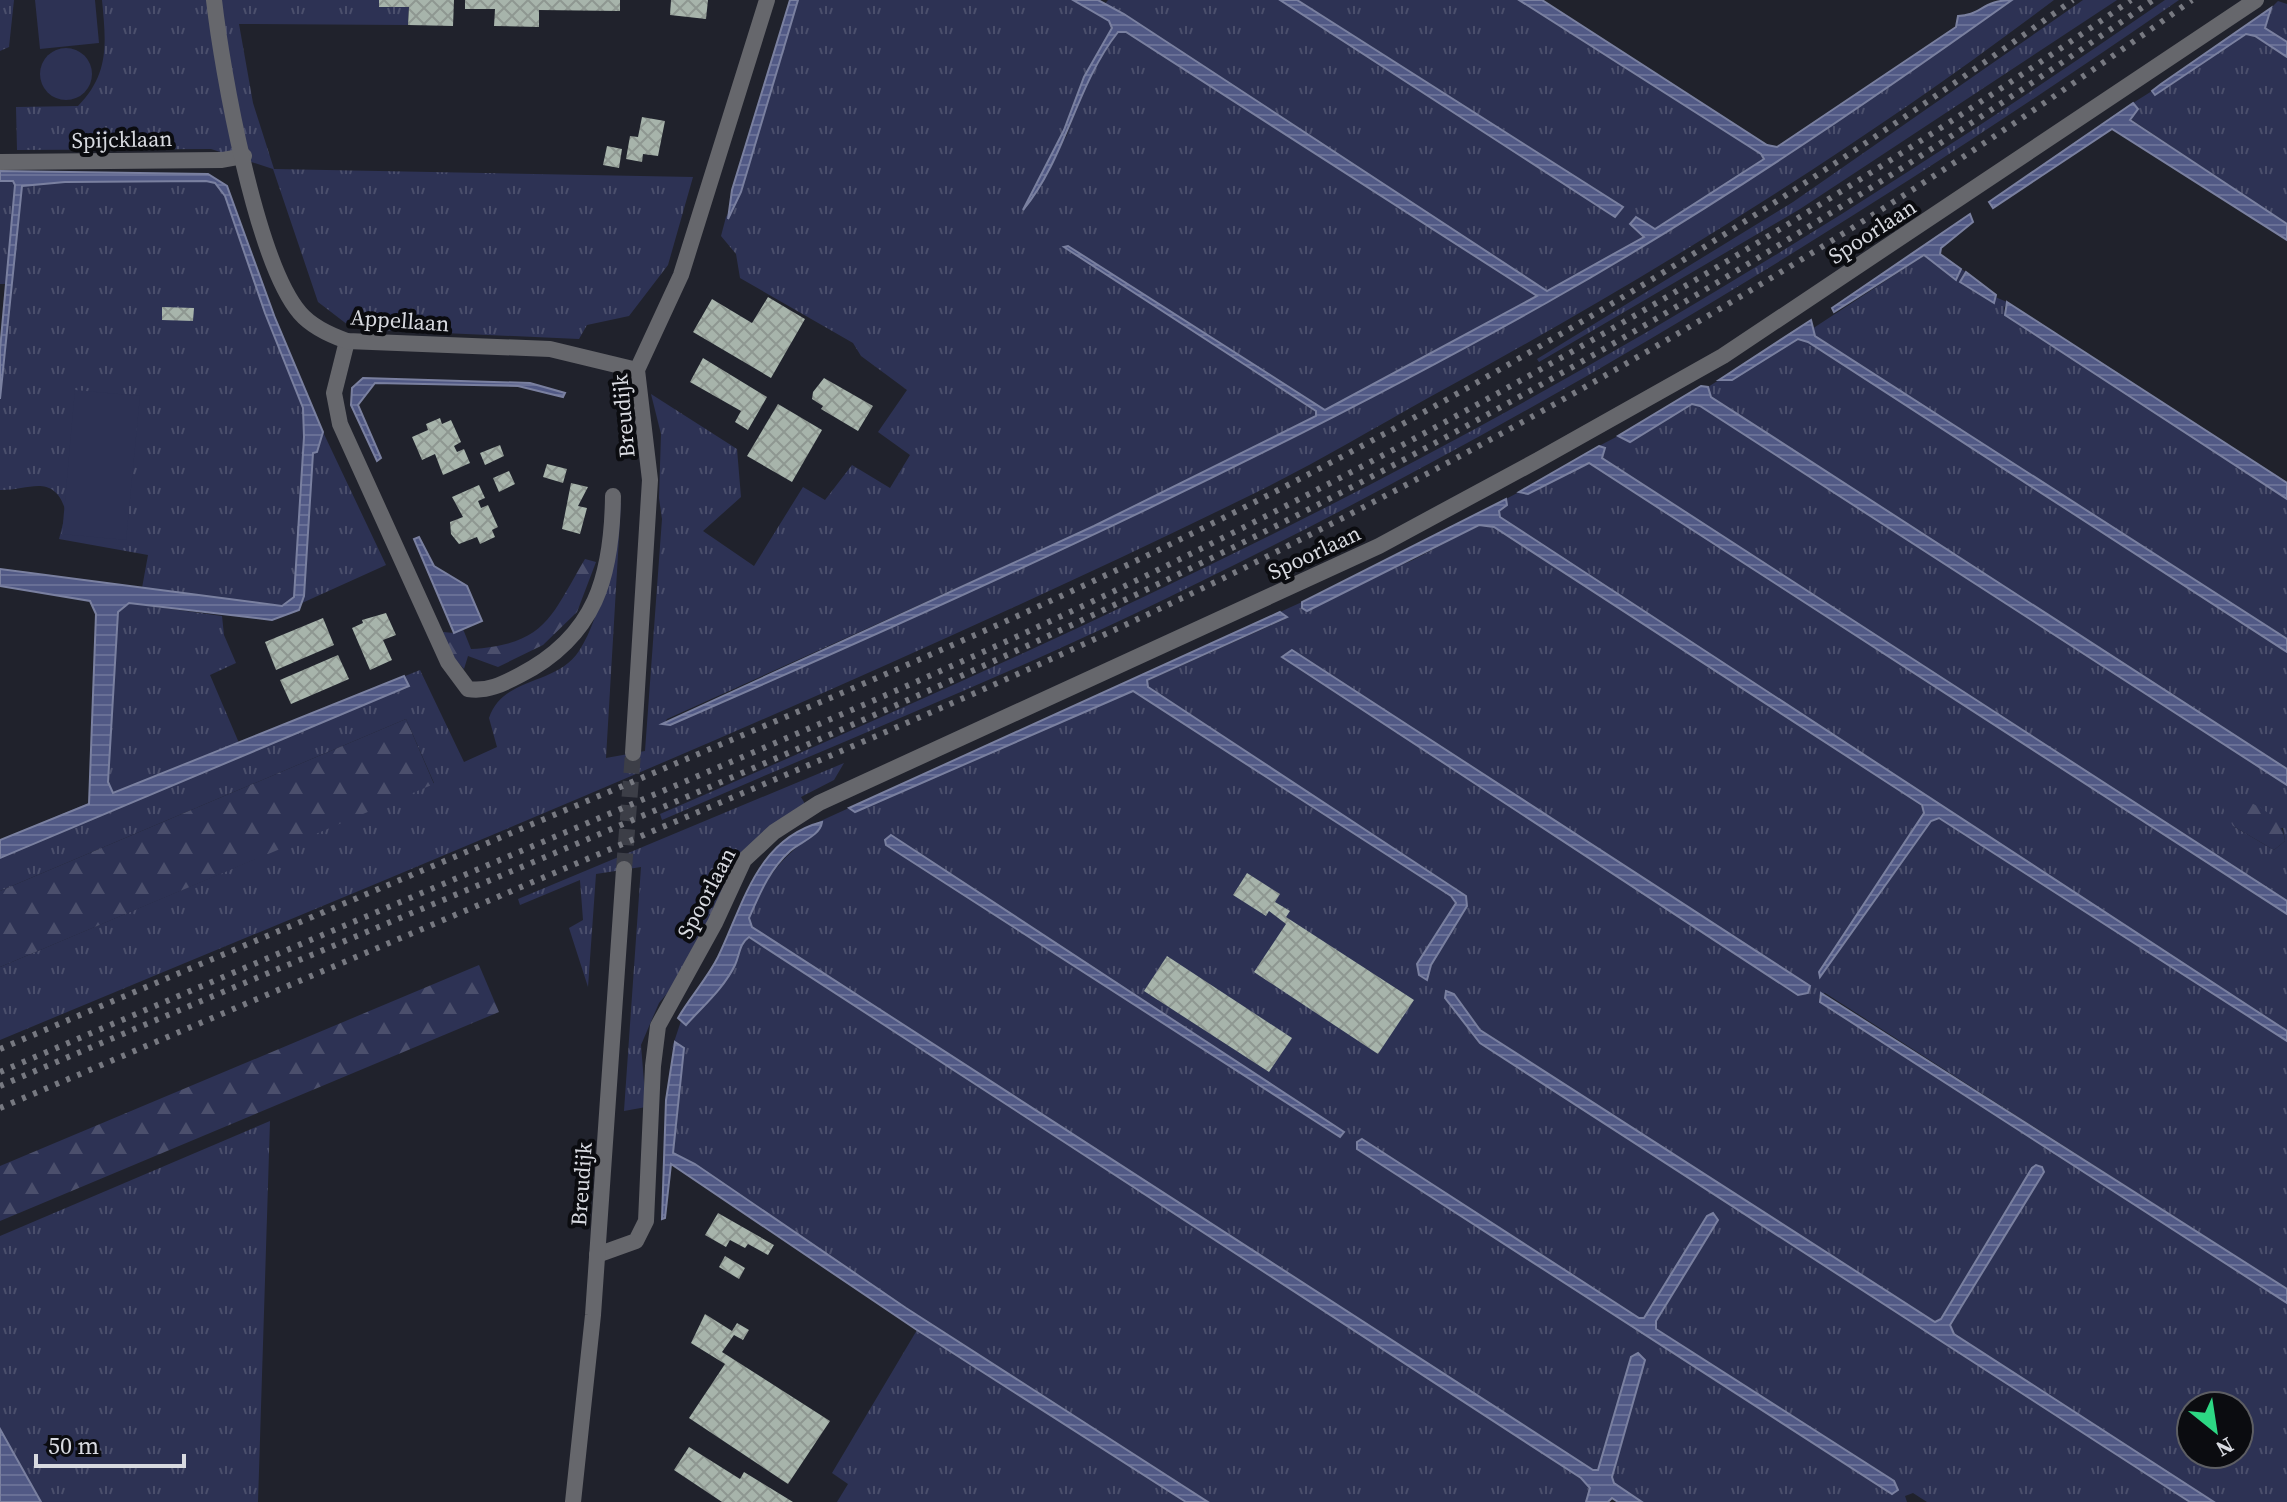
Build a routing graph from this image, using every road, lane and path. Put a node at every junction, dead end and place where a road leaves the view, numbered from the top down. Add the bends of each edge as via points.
1 (214, 0) edge
2 (767, 0) edge
3 (2256, 0) edge
4 (244, 156) junction
5 (0, 162) edge
6 (347, 341) junction
7 (637, 370) junction
8 (613, 496) dead end
9 (633, 753) tunnel mouth
10 (624, 869) tunnel mouth
11 (597, 1255) junction
12 (573, 1502) edge

1 - 4 street, Appellaan
2 - 7 street, Breudijk via 681,275
3 - 11 street, Spoorlaan via 1723,356 1604,423 1379,546 819,803 774,832 744,860 658,1026 642,1232 628,1246
4 - 5 street, Spijcklaan
4 - 6 street, Appellaan via 282,285 300,313 324,332
6 - 7 street, Appellaan via 550,349
6 - 8 street via 334,393 340,424 448,662 468,689 490,688 524,673 571,640 585,622 607,571
7 - 9 street, Breudijk via 650,480
10 - 11 street, Breudijk
11 - 12 street, Breudijk

